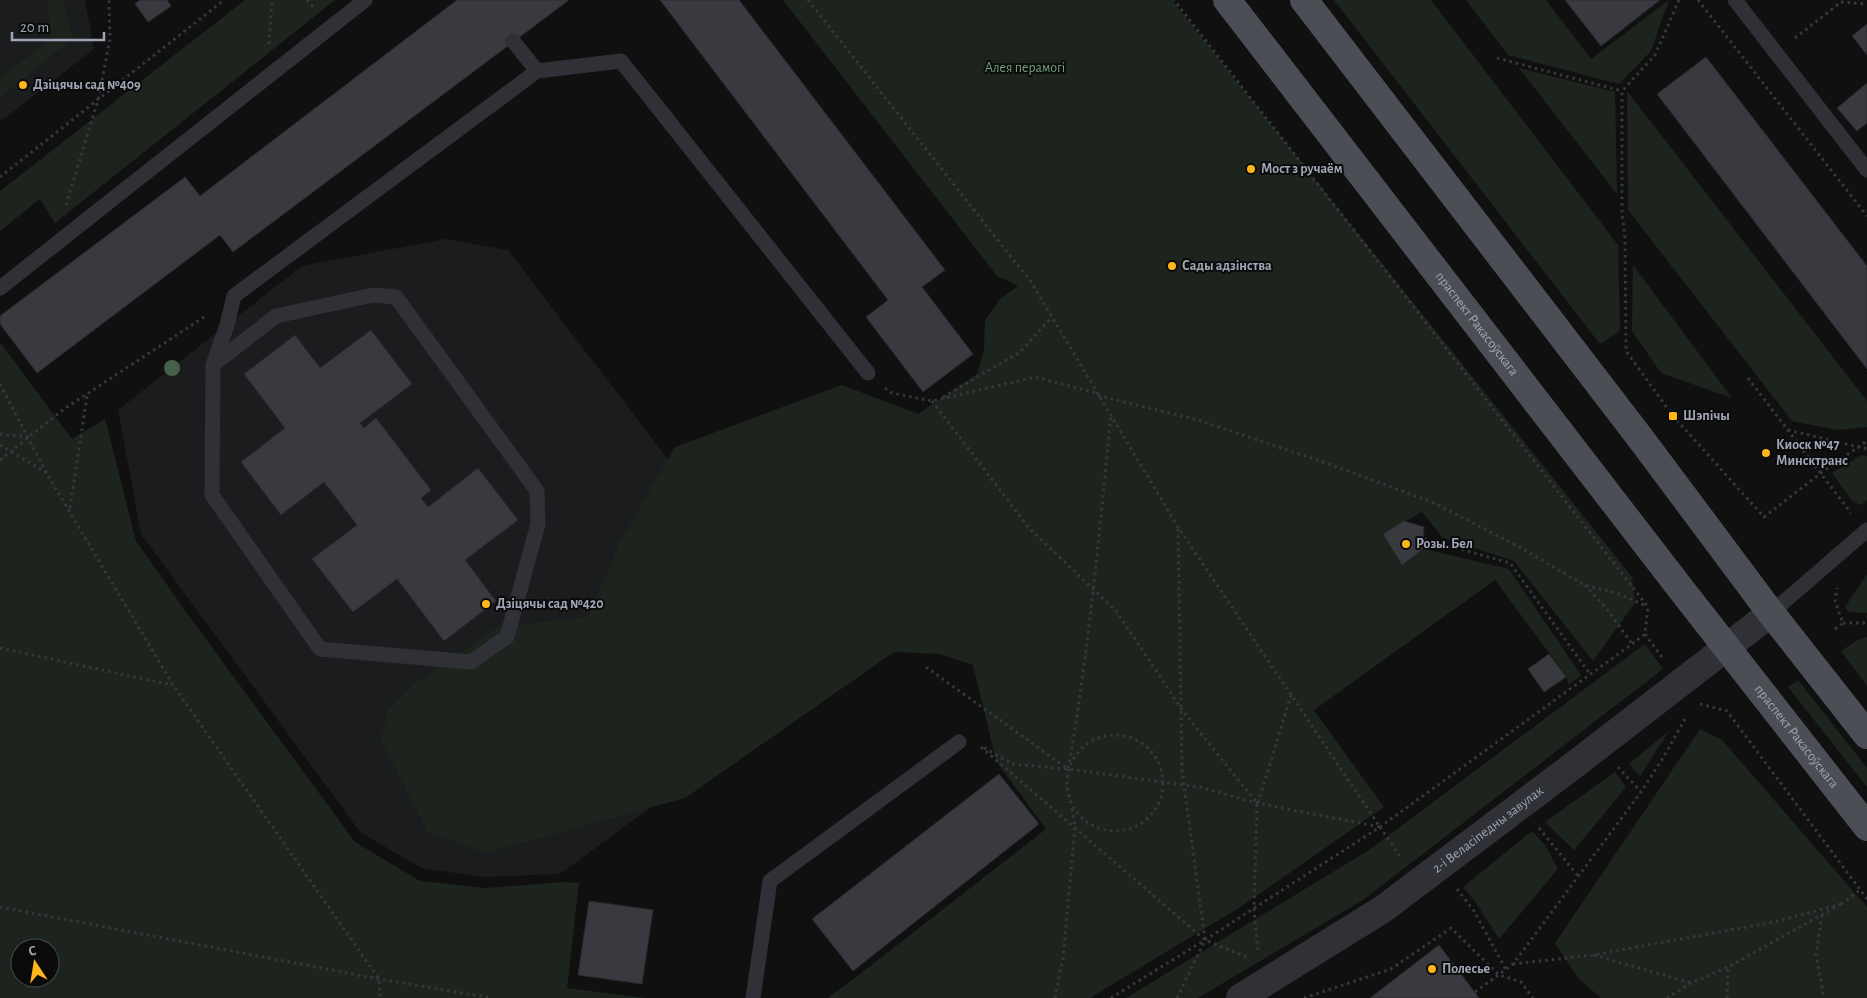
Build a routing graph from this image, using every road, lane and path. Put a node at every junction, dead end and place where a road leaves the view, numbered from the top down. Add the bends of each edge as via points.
1 (109, 0) edge
2 (224, 0) edge
3 (272, 0) edge
4 (366, 0) edge
5 (808, 0) edge
6 (1174, 0) edge
7 (1227, 0) edge
8 (1304, 0) edge
9 (1679, 0) edge
10 (1698, 0) edge
11 (1735, 0) edge
12 (1842, 1) edge
13 (1867, 4) edge
14 (513, 41) dead end
15 (1787, 44) dead end
16 (1497, 58) dead end
17 (537, 71) junction
18 (267, 77) junction
19 (1622, 91) junction
20 (98, 100) junction
21 (1867, 170) edge
22 (0, 177) edge
23 (1867, 216) edge
24 (53, 246) junction
25 (0, 288) edge
26 (234, 296) junction
27 (1052, 317) junction
28 (212, 365) junction
29 (868, 373) joint
30 (1748, 378) dead end
31 (0, 384) edge
32 (87, 395) junction
33 (1100, 396) junction
34 (939, 400) junction
35 (932, 401) junction
36 (1111, 414) junction
37 (1787, 430) junction
38 (0, 434) edge
39 (28, 437) junction
40 (1867, 441) edge
41 (0, 445) edge
42 (1859, 447) junction
43 (1867, 449) edge
44 (11, 451) junction
45 (0, 460) edge
46 (1821, 473) junction
47 (47, 474) junction
48 (70, 509) junction
49 (1853, 515) dead end
50 (1178, 527) junction
51 (1867, 530) edge
52 (1424, 539) dead end
53 (1584, 585) junction
54 (1837, 586) dead end
55 (1094, 590) junction
56 (1648, 607) junction
57 (1771, 613) junction
58 (1843, 623) junction
59 (1867, 623) edge
60 (1835, 629) dead end
61 (1645, 634) junction
62 (1632, 644) junction
63 (1727, 647) junction
64 (0, 648) edge
65 (1668, 664) dead end
66 (926, 667) dead end
67 (1590, 674) junction
68 (173, 685) junction
69 (1291, 695) junction
70 (1693, 703) dead end
71 (1182, 710) junction
72 (1689, 711) dead end
73 (1867, 735) edge
74 (960, 742) dead end
75 (1614, 762) dead end
76 (1068, 769) junction
77 (1163, 783) junction
78 (1184, 786) junction
79 (1641, 792) junction
80 (1258, 804) junction
81 (1072, 805) junction
82 (1533, 821) dead end
83 (1380, 827) junction
84 (1867, 827) edge
85 (1075, 828) junction
86 (1402, 859) dead end
87 (1578, 876) junction
88 (1452, 882) dead end
89 (1860, 890) junction
90 (1867, 899) edge
91 (1841, 904) junction
92 (0, 907) edge
93 (1254, 908) junction
94 (1822, 915) junction
95 (1205, 940) junction
96 (1258, 953) dead end
97 (1594, 955) junction
98 (1250, 958) dead end
99 (1513, 964) junction
100 (1728, 967) junction
101 (1506, 970) junction
102 (1499, 975) junction
103 (378, 979) junction
104 (1690, 983) junction
105 (1475, 992) dead end
106 (380, 998) edge
107 (492, 998) edge
108 (753, 998) edge
109 (1055, 998) edge
110 (1111, 998) edge
111 (1177, 998) edge
112 (1240, 998) edge
113 (1304, 998) edge
114 (1533, 998) edge
115 (1667, 998) edge
116 (1727, 998) edge
117 (1824, 998) edge

1 - 20 path via 110,39
2 - 20 path
3 - 18 path
4 - 18 lane
5 - 27 path via 1031,282
6 - 56 path
7 - 63 main road, праспект Ракасоўскага
8 - 57 main road
9 - 19 path via 1655,55
10 - 23 path
11 - 21 lane
12 - 13 path
12 - 15 path
14 - 17 lane
16 - 19 path
17 - 26 lane
17 - 29 lane via 621,61
18 - 24 lane
19 - 46 path via 1626,351 1673,416 1764,517
20 - 22 path
20 - 24 path
24 - 25 lane
26 - 28 lane
26 - 32 path
27 - 33 path
27 - 34 path via 1020,352
28 - 28 lane via 212,495 320,649 471,662 508,636 538,524 537,491 396,297 373,295 276,316
29 - 35 path via 892,393
30 - 37 path
31 - 39 path
32 - 39 path
32 - 48 path
33 - 34 path via 1035,377
33 - 36 path
33 - 53 path via 1198,420 1434,502
34 - 35 path
35 - 55 path via 1029,528
36 - 50 path
36 - 55 path
37 - 42 path
37 - 46 path
38 - 39 path
39 - 44 path
39 - 47 path
40 - 42 path
41 - 44 path
42 - 43 path
42 - 46 path
44 - 45 path
44 - 47 path
46 - 49 path
47 - 48 path
48 - 68 path
50 - 69 path
50 - 71 path
51 - 57 lane
52 - 67 path via 1510,563
53 - 56 path via 1617,592
53 - 62 path via 1607,609
54 - 58 path via 1835,601
55 - 71 path via 1118,612
55 - 76 path
56 - 61 path
57 - 63 street
57 - 73 main road
58 - 59 path
58 - 60 path
61 - 62 path
61 - 65 path
62 - 67 path
63 - 84 main road, праспект Ракасоўскага
63 - 112 street, 2-і Веласіпедны завулак via 1383,909
64 - 68 path
66 - 76 path
67 - 83 path
68 - 103 path
69 - 80 path
69 - 83 path
70 - 89 path via 1727,711
71 - 78 path
71 - 80 path
72 - 79 path
74 - 108 lane via 770,880
75 - 79 path
76 - 77 path
76 - 77 path via 1074,755 1099,736 1129,736 1154,754 1161,768
76 - 81 path via 1066,787
76 - 85 path via 1012,764 973,741
77 - 78 path
77 - 81 path via 1153,812 1141,824 1126,830 1110,831 1095,827 1081,818
78 - 80 path via 1199,787
78 - 95 path
79 - 87 path
80 - 83 path
80 - 93 path
81 - 85 path
82 - 87 path
83 - 86 path
83 - 93 path
85 - 95 path
85 - 109 path via 1063,958
87 - 99 path
88 - 101 path via 1474,911
89 - 90 path
89 - 91 path
91 - 94 path
91 - 97 path via 1780,921
92 - 103 path
93 - 95 path
93 - 96 path
94 - 100 path
94 - 117 path via 1816,955
95 - 98 path
95 - 110 path
95 - 111 path
97 - 99 path
97 - 104 path
99 - 101 path
100 - 104 path
100 - 116 path
101 - 102 path
102 - 105 path
102 - 113 path via 1451,928 1391,969
102 - 114 path via 1521,982
103 - 106 path
103 - 107 path
104 - 115 path

